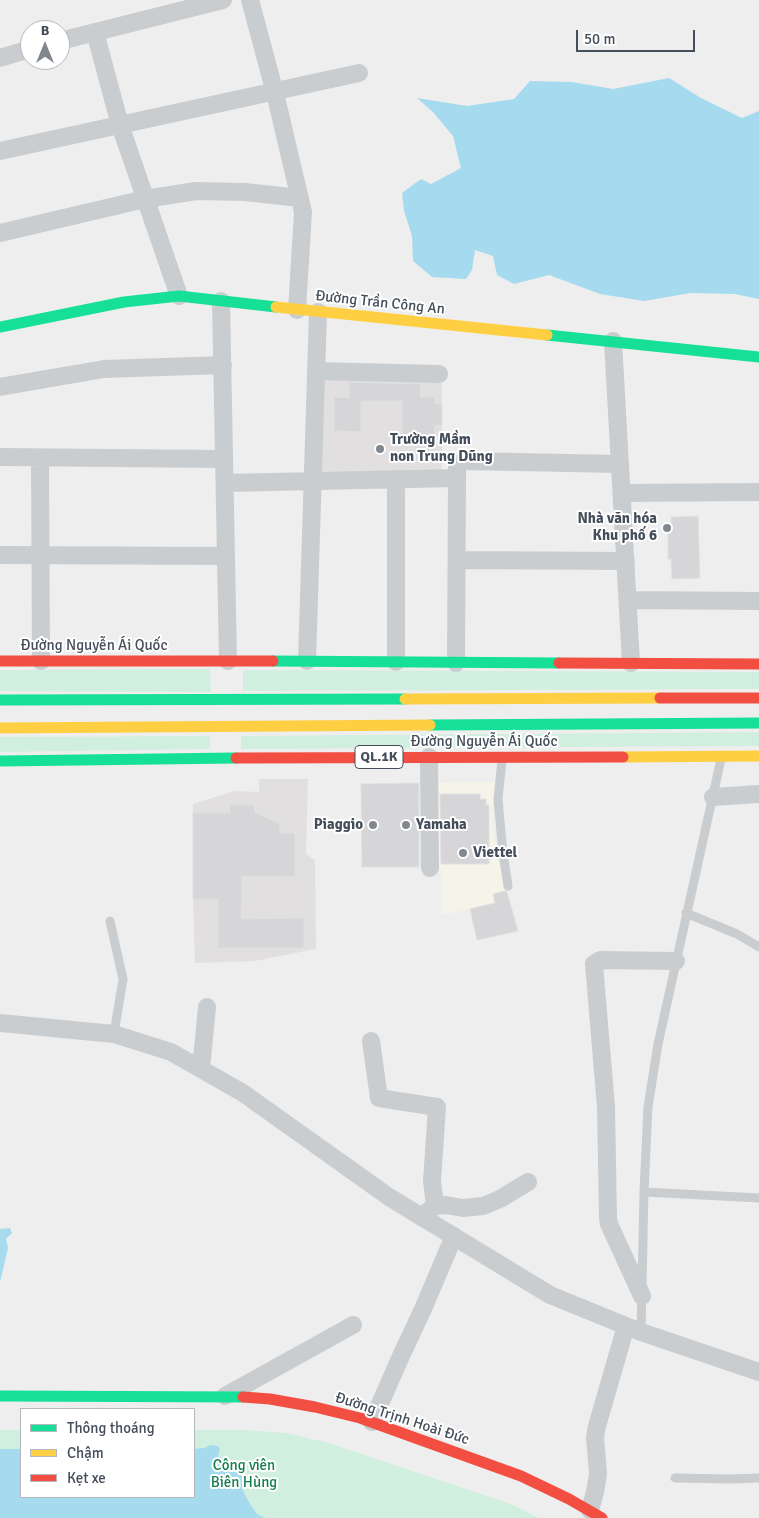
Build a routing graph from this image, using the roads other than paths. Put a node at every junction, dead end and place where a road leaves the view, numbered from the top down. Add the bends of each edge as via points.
1 (223, 0) edge
2 (250, 0) edge
3 (95, 32) junction
4 (70, 38) edge
5 (20, 53) edge
6 (0, 58) edge
7 (359, 73) dead end
8 (275, 93) junction
9 (120, 125) junction
10 (0, 151) edge
11 (300, 198) junction
12 (145, 199) junction
13 (0, 233) edge
14 (179, 296) junction
15 (221, 301) junction
16 (297, 310) junction
17 (318, 312) junction
18 (0, 327) edge
19 (613, 341) junction
20 (759, 357) edge
21 (223, 364) junction
22 (316, 371) junction
23 (439, 374) dead end
24 (0, 387) edge
25 (0, 457) edge
26 (40, 458) junction
27 (224, 459) junction
28 (620, 464) junction
29 (457, 478) junction
30 (396, 479) junction
31 (312, 481) junction
32 (225, 484) junction
33 (759, 492) edge
34 (622, 493) junction
35 (0, 555) edge
36 (42, 555) junction
37 (226, 556) junction
38 (457, 560) junction
39 (626, 561) junction
40 (628, 600) junction
41 (759, 601) edge
42 (0, 661) edge
43 (42, 661) junction
44 (307, 661) junction
45 (396, 662) junction
46 (456, 663) junction
47 (631, 663) junction
48 (759, 664) edge
49 (228, 666) junction
50 (759, 698) edge
51 (0, 700) edge
52 (227, 714) junction
53 (759, 723) edge
54 (0, 728) edge
55 (722, 756) junction
56 (759, 756) edge
57 (429, 757) junction
58 (502, 757) junction
59 (0, 762) edge
60 (759, 794) edge
61 (714, 797) junction
62 (430, 868) dead end
63 (508, 886) dead end
64 (686, 913) junction
65 (110, 921) dead end
66 (759, 947) edge
67 (676, 960) junction
68 (207, 1007) dead end
69 (0, 1023) edge
70 (114, 1034) junction
71 (371, 1041) dead end
72 (201, 1069) junction
73 (528, 1182) dead end
74 (644, 1192) junction
75 (759, 1198) edge
76 (428, 1211) junction
77 (454, 1236) junction
78 (642, 1296) junction
79 (353, 1325) dead end
80 (633, 1329) junction
81 (759, 1372) edge
82 (0, 1396) edge
83 (225, 1396) junction
84 (372, 1422) junction
85 (675, 1478) dead end
86 (759, 1478) edge
87 (596, 1514) edge

1 - 3 street
2 - 8 street
3 - 4 street
3 - 9 street
5 - 6 street
7 - 8 street
8 - 9 street
8 - 11 street
9 - 10 street
9 - 12 street
11 - 12 street via 196,191
11 - 16 street via 303,226
12 - 13 street
12 - 14 street
14 - 15 main road, Đường Trần Công An
14 - 18 main road, Đường Trần Công An via 124,302
15 - 16 main road, Đường Trần Công An
15 - 21 street
16 - 17 main road, Đường Trần Công An
17 - 19 main road, Đường Trần Công An
17 - 22 street
19 - 20 main road, Đường Trần Công An
19 - 28 street
21 - 24 street via 104,369
21 - 27 street
22 - 23 street
22 - 31 street
25 - 26 street
26 - 27 street
26 - 36 street
27 - 32 street
28 - 29 street via 466,461 460,462
28 - 34 street
29 - 30 street
29 - 38 street
30 - 31 street
30 - 45 street
31 - 32 street
31 - 44 street
32 - 37 street
33 - 34 street
34 - 39 street
35 - 36 street
36 - 37 street
36 - 43 street
37 - 49 street
38 - 39 street
38 - 46 street
39 - 40 street
40 - 41 street
40 - 47 street
42 - 43 main road, Đường Nguyễn Ái Quốc
43 - 49 main road, Đường Nguyễn Ái Quốc
44 - 45 main road, Đường Nguyễn Ái Quốc
44 - 49 main road, Đường Nguyễn Ái Quốc
45 - 46 main road, Đường Nguyễn Ái Quốc
46 - 47 main road, Đường Nguyễn Ái Quốc
47 - 48 main road, Đường Nguyễn Ái Quốc
50 - 52 main road, Đường Nguyễn Ái Quốc / QL.1K
51 - 52 main road, Đường Nguyễn Ái Quốc / QL.1K
52 - 53 main road, Đường Nguyễn Ái Quốc / QL.1K
52 - 54 main road, Đường Nguyễn Ái Quốc / QL.1K
55 - 56 main road, Đường Nguyễn Ái Quốc / QL.1K
55 - 58 main road, Đường Nguyễn Ái Quốc / QL.1K
55 - 61 lane
57 - 58 main road, Đường Nguyễn Ái Quốc / QL.1K
57 - 59 main road, Đường Nguyễn Ái Quốc / QL.1K via 227,754
57 - 62 street
58 - 63 lane via 498,799
60 - 61 street
61 - 64 lane
64 - 66 lane
64 - 67 lane
65 - 70 lane via 123,979
67 - 74 lane via 648,1107
67 - 78 street via 600,960 594,964 606,1108 608,1218
68 - 72 street
69 - 70 street
70 - 72 street via 171,1052
71 - 76 street via 379,1098 437,1107
72 - 76 street via 243,1093 389,1196
73 - 76 street via 483,1206 463,1208 446,1205
74 - 75 lane
74 - 78 lane
76 - 77 street
77 - 80 street via 550,1295
77 - 84 street
78 - 80 lane
79 - 83 street
80 - 81 street
80 - 87 street via 597,1426
82 - 83 main road, Đường Trịnh Hoài Đức
83 - 84 main road, Đường Trịnh Hoài Đức via 270,1399
84 - 87 main road, Đường Trịnh Hoài Đức via 521,1476
85 - 86 lane

